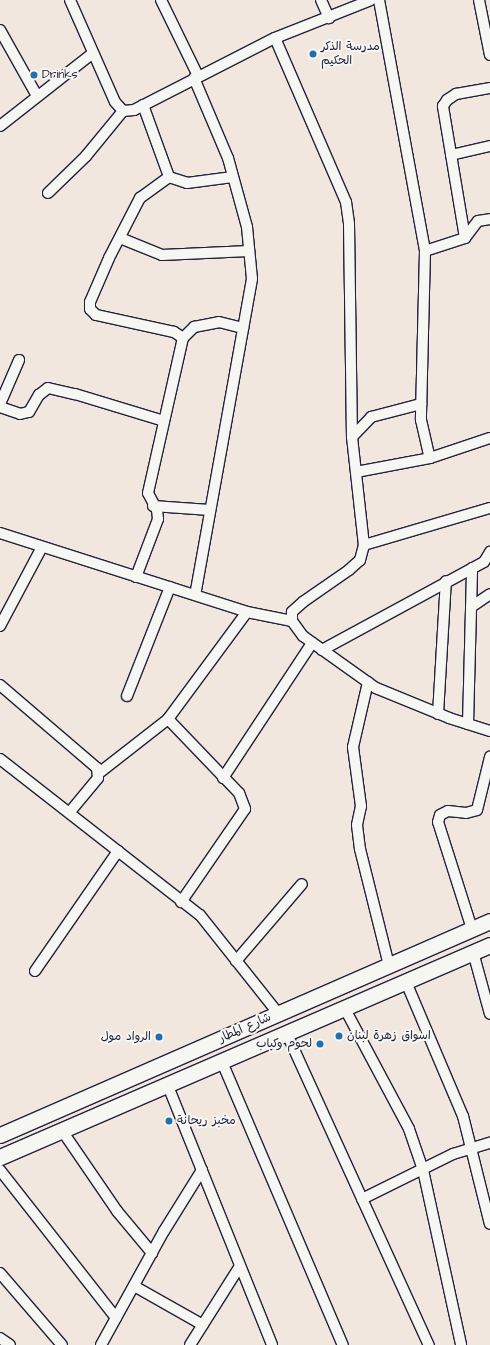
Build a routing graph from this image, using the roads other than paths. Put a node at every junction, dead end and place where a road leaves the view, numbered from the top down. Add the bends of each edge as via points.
1 (70, 0) edge
2 (161, 0) edge
3 (321, 0) edge
4 (371, 0) edge
5 (379, 0) edge
6 (479, 0) edge
7 (329, 18) junction
8 (0, 30) edge
9 (275, 38) junction
10 (93, 53) junction
11 (490, 55) edge
12 (196, 77) junction
13 (490, 88) edge
14 (37, 96) junction
15 (144, 105) junction
16 (123, 111) junction
17 (0, 126) edge
18 (490, 146) edge
19 (452, 154) junction
20 (169, 177) junction
21 (234, 177) junction
22 (48, 193) dead end
23 (490, 219) edge
24 (120, 238) junction
25 (465, 238) junction
26 (249, 251) junction
27 (425, 251) junction
28 (243, 328) junction
29 (183, 338) junction
30 (19, 360) dead end
31 (1, 399) edge
32 (421, 404) junction
33 (0, 407) edge
34 (164, 421) junction
35 (352, 437) junction
36 (490, 438) edge
37 (430, 458) junction
38 (356, 472) junction
39 (153, 506) junction
40 (490, 508) edge
41 (210, 510) junction
42 (0, 533) edge
43 (364, 545) junction
44 (42, 547) junction
45 (490, 552) edge
46 (472, 568) junction
47 (136, 577) junction
48 (446, 581) junction
49 (170, 587) junction
50 (490, 594) edge
51 (195, 595) junction
52 (471, 607) junction
53 (247, 612) junction
54 (292, 621) junction
55 (0, 626) edge
56 (312, 643) junction
57 (322, 650) junction
58 (368, 682) junction
59 (0, 685) edge
60 (127, 696) dead end
61 (438, 714) junction
62 (168, 719) junction
63 (468, 724) junction
64 (490, 731) edge
65 (490, 757) edge
66 (0, 759) edge
67 (99, 773) junction
68 (223, 778) junction
69 (69, 814) junction
70 (118, 852) junction
71 (302, 884) dead end
72 (181, 902) junction
73 (490, 921) edge
74 (472, 929) junction
75 (490, 945) edge
76 (473, 952) junction
77 (236, 961) junction
78 (389, 965) junction
79 (35, 971) dead end
80 (406, 982) junction
81 (345, 1009) junction
82 (278, 1013) junction
83 (490, 1014) edge
84 (287, 1034) junction
85 (222, 1062) junction
86 (154, 1068) junction
87 (114, 1085) junction
88 (164, 1087) junction
89 (123, 1106) junction
90 (63, 1132) junction
91 (0, 1135) edge
92 (490, 1143) edge
93 (472, 1148) junction
94 (0, 1157) edge
95 (0, 1170) edge
96 (202, 1170) junction
97 (423, 1170) junction
98 (362, 1199) junction
99 (490, 1224) edge
100 (152, 1253) junction
101 (240, 1266) junction
102 (0, 1273) edge
103 (134, 1286) junction
104 (116, 1318) junction
105 (202, 1325) junction
106 (0, 1338) edge
107 (10, 1345) edge
108 (62, 1345) edge
109 (101, 1345) edge
110 (190, 1345) edge
111 (272, 1345) edge
112 (343, 1345) edge
113 (429, 1345) edge
114 (461, 1345) edge

1 - 10 street
2 - 12 street
3 - 7 street
4 - 7 street
5 - 27 street
6 - 11 street
7 - 9 street
8 - 14 street
9 - 12 street
9 - 35 street via 346,202 349,224
10 - 14 street
10 - 16 street via 115,102
12 - 15 street
12 - 21 street
13 - 19 street via 456,94 443,106
14 - 17 street
15 - 16 street
15 - 20 street
16 - 22 street via 86,156
18 - 19 street
19 - 25 street
20 - 21 street via 187,183
20 - 24 street via 140,198
21 - 26 street via 247,227
23 - 25 street via 478,221
24 - 26 street via 162,255
24 - 29 street via 90,302 90,309 96,315 174,332
25 - 27 street
26 - 28 street via 252,279
27 - 32 street
28 - 29 street via 219,322 194,327
28 - 41 street
29 - 34 street
30 - 31 street
32 - 35 street via 371,417
32 - 37 street via 421,420
33 - 34 street via 20,414 29,412 39,395 48,388
34 - 39 street via 148,493
35 - 38 street
36 - 37 street
37 - 38 street
38 - 43 street
39 - 41 street
39 - 47 street via 158,519
40 - 43 street
41 - 51 street
42 - 44 street
43 - 54 street via 360,560 303,602 292,612
44 - 47 street
44 - 55 street
45 - 46 street via 484,562
46 - 48 street
46 - 52 street
47 - 49 street
48 - 57 street
48 - 61 street
49 - 51 street
49 - 60 street
50 - 52 street
51 - 53 street
52 - 63 street
53 - 54 street
53 - 62 street
54 - 56 street
56 - 57 street
56 - 68 street
57 - 58 street
58 - 61 street
58 - 78 street via 353,746 361,806 357,825 360,849
59 - 67 street via 97,768
61 - 63 street
62 - 67 street
62 - 68 street
63 - 64 street
65 - 74 street via 476,810 466,813 448,811 440,815 438,822
66 - 69 street
67 - 69 street
68 - 72 street via 239,794 244,809
69 - 70 street
70 - 72 street
70 - 79 street
71 - 77 street
72 - 77 street via 200,915
73 - 74 main road, شارع المطار
74 - 78 main road, شارع المطار
75 - 76 main road, شارع المطار
76 - 80 main road, شارع المطار
76 - 83 street
77 - 82 street
78 - 82 main road, شارع المطار
80 - 81 main road, شارع المطار
80 - 93 street via 464,1116
81 - 84 main road, شارع المطار
81 - 97 street via 409,1129
82 - 86 main road, شارع المطار
84 - 85 main road, شارع المطار
84 - 98 street
85 - 88 main road, شارع المطار
85 - 112 street
86 - 87 main road, شارع المطار
86 - 88 main road via 151,1079
87 - 89 main road via 121,1088 125,1094
87 - 91 main road, شارع المطار
88 - 89 main road, شارع المطار
88 - 96 street
89 - 90 main road, شارع المطار
90 - 94 main road, شارع المطار
90 - 100 street via 117,1211
92 - 93 street
93 - 97 street
93 - 99 street
95 - 104 street
96 - 100 street
96 - 101 street
97 - 98 street
97 - 114 street
98 - 113 street
100 - 103 street
101 - 105 street
101 - 111 street
102 - 108 street
103 - 104 street
103 - 105 street
104 - 109 street
105 - 110 street
106 - 107 street

